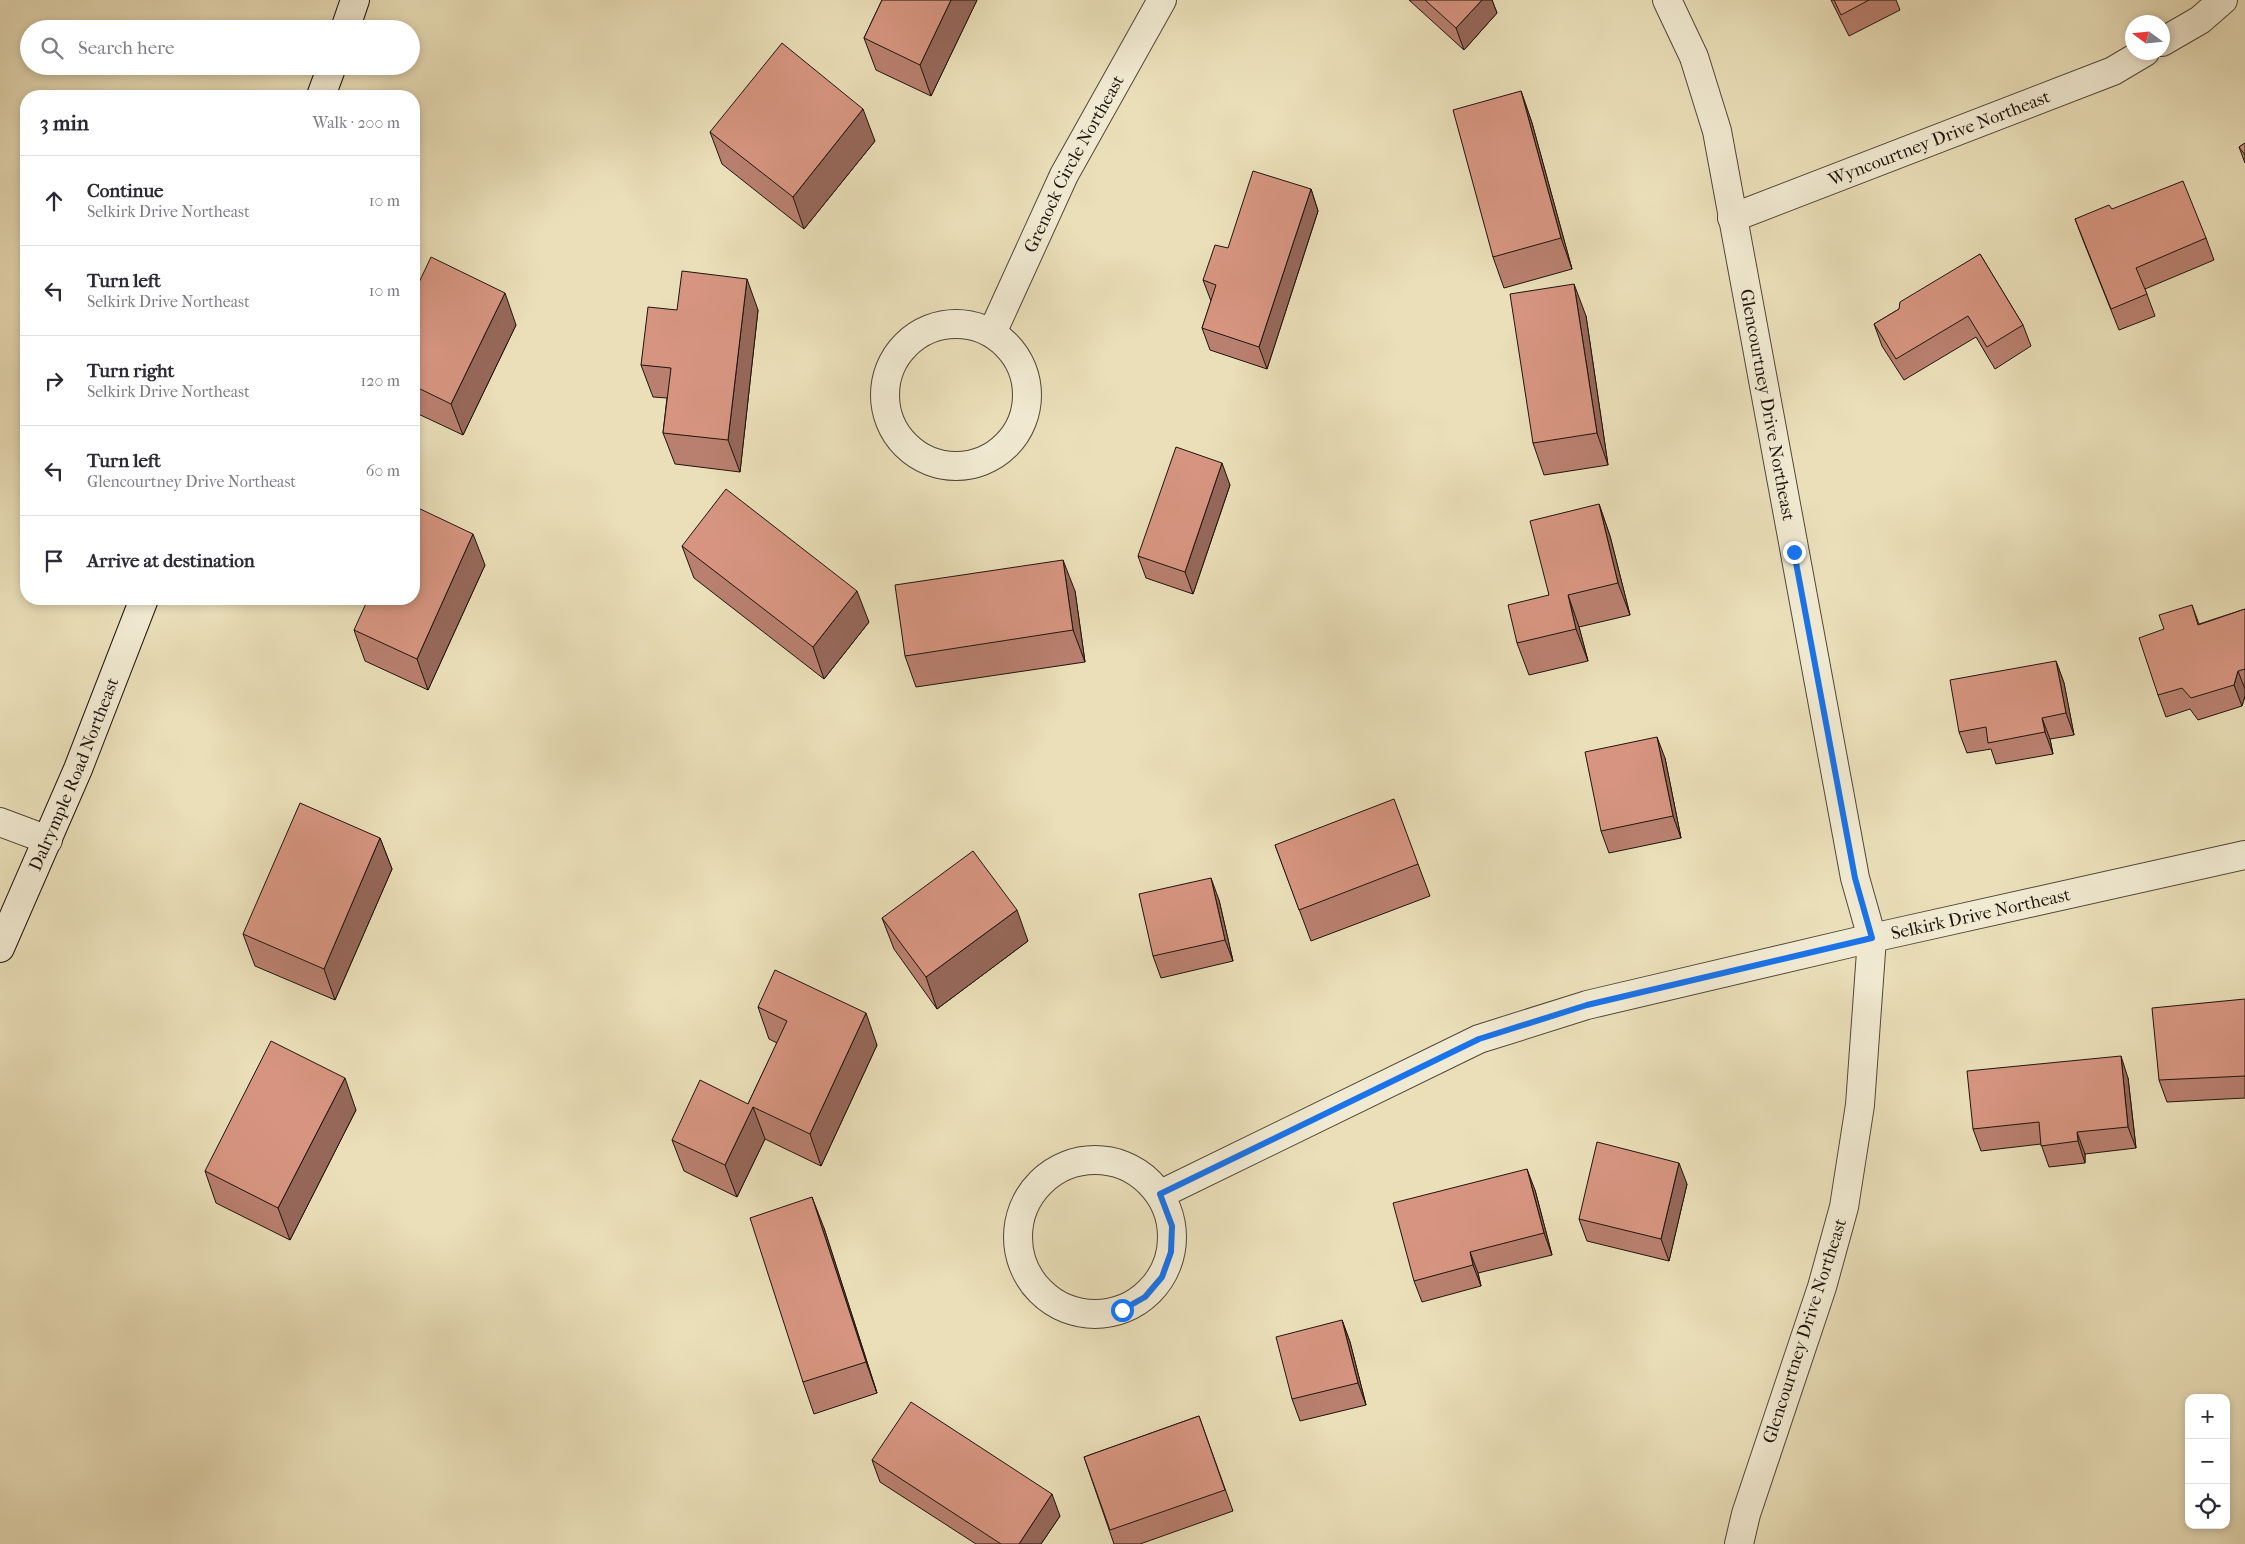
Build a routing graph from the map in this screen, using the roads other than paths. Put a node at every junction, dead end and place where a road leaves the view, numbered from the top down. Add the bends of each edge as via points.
1 (356, 0) edge
2 (1162, 0) edge
3 (1667, 0) edge
4 (2223, 0) edge
5 (348, 20) edge
6 (2170, 37) edge
7 (2132, 60) edge
8 (329, 75) edge
9 (323, 90) edge
10 (1732, 218) junction
11 (992, 333) junction
12 (142, 605) edge
13 (0, 822) edge
14 (48, 840) junction
15 (2245, 855) edge
16 (1872, 938) junction
17 (0, 948) edge
18 (1160, 1194) junction
19 (1739, 1544) edge

1 - 5 street
2 - 11 street, Grenock Circle Northeast via 1064,175
3 - 10 street, Glencourtney Drive Northeast via 1694,57 1716,131
4 - 6 street via 2200,20
7 - 10 street, Wyncourtney Drive Northeast via 2114,71
8 - 9 street
10 - 16 street, Glencourtney Drive Northeast via 1855,878
11 - 11 street via 1010,348 1022,369 1027,392 1024,415 1014,436 997,453 976,463 953,466 930,461 915,453 892,426 886,405 886,382 894,360 908,342 927,330 948,324 971,325
12 - 14 street, Dalrymple Road Northeast
13 - 14 street
14 - 17 street, Dalrymple Road Northeast
15 - 16 street, Selkirk Drive Northeast
16 - 18 street, Selkirk Drive Northeast via 1587,1005 1479,1039
16 - 19 street, Glencourtney Drive Northeast via 1860,1105 1844,1207 1822,1287 1746,1514
18 - 18 street via 1131,1168 1109,1160 1085,1159 1063,1166 1042,1180 1026,1200 1018,1225 1017,1244 1029,1280 1047,1299 1070,1311 1096,1315 1122,1310 1145,1297 1162,1277 1171,1252 1172,1226

